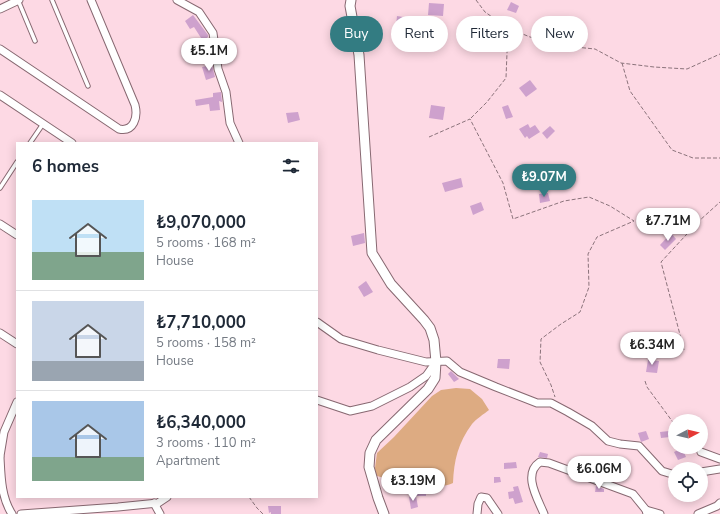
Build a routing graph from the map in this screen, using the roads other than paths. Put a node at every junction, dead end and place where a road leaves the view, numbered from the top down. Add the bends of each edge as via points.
1 (18, 0) edge
2 (52, 0) edge
3 (91, 0) edge
4 (177, 0) edge
5 (351, 0) edge
6 (0, 9) edge
7 (35, 41) dead end
8 (0, 49) edge
9 (88, 86) dead end
10 (0, 95) edge
11 (43, 124) junction
12 (31, 142) edge
13 (70, 142) edge
14 (239, 142) edge
15 (16, 164) edge
16 (0, 188) edge
17 (0, 224) edge
18 (16, 234) edge
19 (318, 323) edge
20 (0, 333) edge
21 (16, 343) edge
22 (436, 362) junction
23 (318, 400) edge
24 (16, 404) edge
25 (706, 454) edge
26 (0, 456) edge
27 (720, 459) edge
28 (720, 469) edge
29 (708, 471) edge
30 (668, 473) edge
31 (166, 498) edge
32 (154, 503) junction
33 (720, 503) edge
34 (646, 512) edge
35 (12, 514) edge
36 (20, 514) edge
37 (160, 514) edge
38 (384, 514) edge
39 (477, 514) edge
40 (498, 514) edge
41 (544, 514) edge
42 (660, 514) edge
43 (698, 514) edge

1 - 6 street
1 - 7 lane
2 - 9 lane
3 - 8 street via 135,105 136,119 130,128 120,129
4 - 14 street via 199,12 212,31 218,69 226,92 230,123
5 - 22 street via 359,55 372,253 390,284 430,328
10 - 11 street
11 - 12 lane
11 - 13 street
15 - 16 lane
17 - 18 street
19 - 22 street via 341,338 378,350 426,362
20 - 21 street
22 - 23 street via 426,376 410,387 372,406 350,411
22 - 30 street via 447,361 460,372 537,403 551,403 592,426 608,441 640,446 662,471
22 - 38 street via 435,378 428,390 376,440 370,453 369,467
24 - 26 street via 4,432
25 - 27 street
26 - 35 street via 2,486
28 - 29 street
31 - 32 street
32 - 36 street
32 - 37 street
33 - 43 street
34 - 41 street via 633,494 540,462 531,477
34 - 42 street
39 - 40 street via 482,497 487,498

